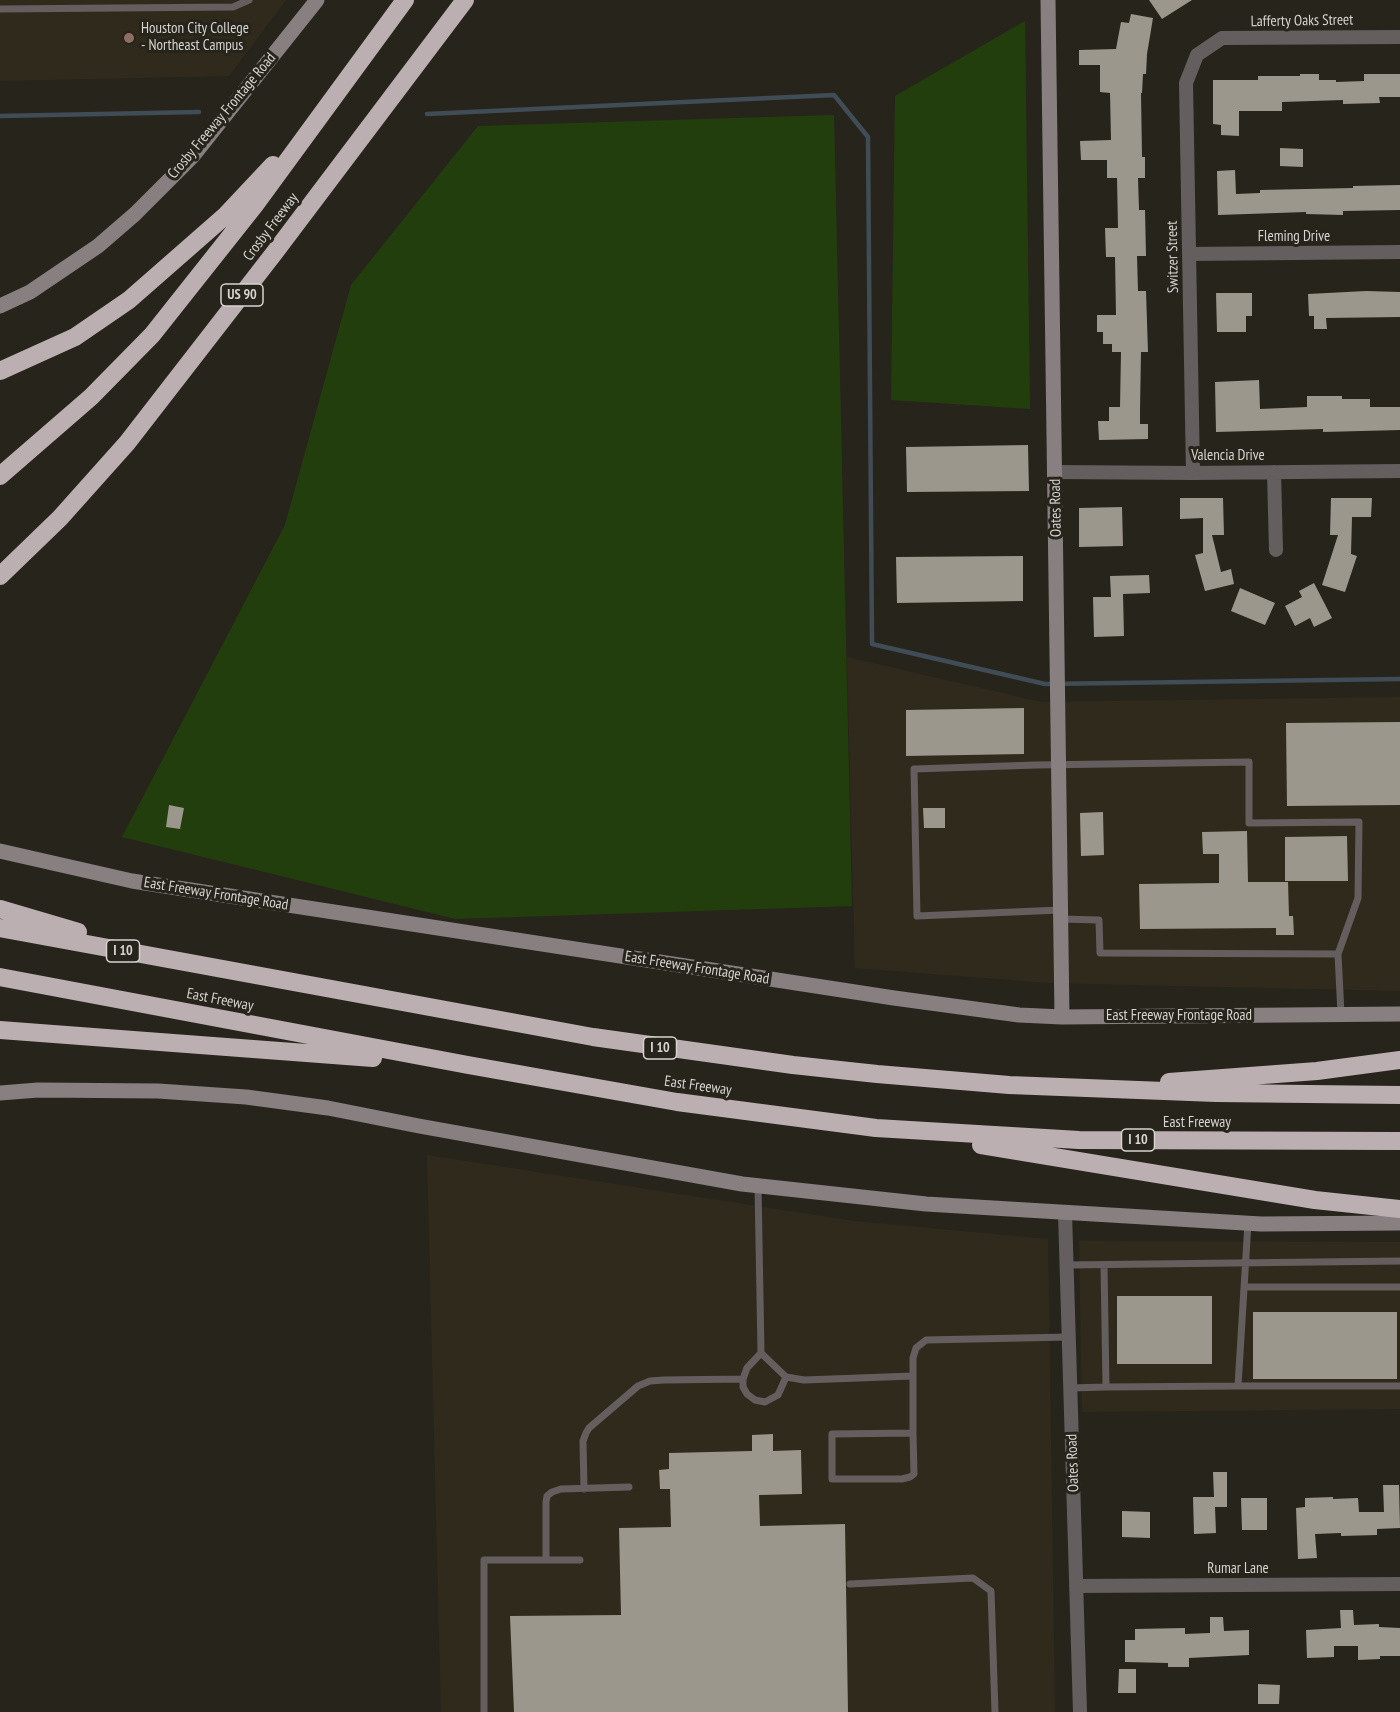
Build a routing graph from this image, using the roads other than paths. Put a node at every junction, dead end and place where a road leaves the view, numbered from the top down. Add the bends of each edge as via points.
1 (249, 0) edge
2 (317, 0) edge
3 (405, 0) edge
4 (465, 0) edge
5 (1048, 0) edge
6 (0, 9) edge
7 (1400, 36) edge
8 (1207, 48) joint
9 (330, 105) junction
10 (1400, 252) edge
11 (1189, 254) junction
12 (0, 306) edge
13 (0, 371) edge
14 (1400, 471) edge
15 (1055, 472) junction
16 (1274, 472) junction
17 (1193, 473) junction
18 (0, 476) edge
19 (1276, 550) dead end
20 (0, 576) edge
21 (1059, 764) junction
22 (0, 851) edge
23 (0, 909) edge
24 (1061, 914) junction
25 (0, 928) edge
26 (1338, 954) junction
27 (245, 973) junction
28 (0, 977) edge
29 (1400, 1014) edge
30 (1341, 1015) junction
31 (1062, 1017) junction
32 (0, 1030) edge
33 (1400, 1060) edge
34 (468, 1065) junction
35 (1078, 1089) junction
36 (0, 1093) edge
37 (1400, 1095) edge
38 (876, 1128) junction
39 (1400, 1141) edge
40 (758, 1186) junction
41 (1400, 1209) edge
42 (1065, 1213) junction
43 (1248, 1223) junction
44 (1400, 1223) edge
45 (1400, 1261) edge
46 (1246, 1263) junction
47 (1066, 1265) junction
48 (1104, 1265) junction
49 (1245, 1287) junction
50 (1400, 1287) edge
51 (1069, 1337) junction
52 (761, 1353) junction
53 (913, 1376) junction
54 (786, 1377) junction
55 (743, 1379) junction
56 (1238, 1386) junction
57 (1400, 1386) edge
58 (1070, 1388) junction
59 (1106, 1388) junction
60 (913, 1433) junction
61 (629, 1487) dead end
62 (584, 1489) junction
63 (546, 1560) junction
64 (580, 1560) dead end
65 (850, 1584) dead end
66 (1400, 1584) edge
67 (1077, 1586) junction
68 (484, 1712) edge
69 (995, 1712) edge
70 (1080, 1712) edge

1 - 6 lane via 233,7
2 - 12 main road, Crosby Freeway Frontage Road via 192,157 135,214 88,253 30,292
3 - 9 highway, Crosby Freeway / US 90
4 - 20 highway, Crosby Freeway / US 90 via 127,443 60,518
5 - 15 main road, Oates Road
7 - 8 street, Lafferty Oaks Street via 1222,38
8 - 11 street, Switzer Street via 1197,55 1186,83
9 - 13 highway via 226,215 129,300 75,337
9 - 18 highway, Crosby Freeway / US 90 via 152,335 91,397
10 - 11 street, Fleming Drive
11 - 17 street, Switzer Street
14 - 16 street, Valencia Drive
15 - 17 street, Valencia Drive
15 - 21 main road, Oates Road
16 - 17 street, Valencia Drive
16 - 19 street
21 - 24 main road, Oates Road
21 - 24 lane via 914,770 917,916
21 - 26 lane via 1249,762 1249,823 1359,822 1358,898
22 - 31 main road, East Freeway Frontage Road via 132,881 455,932 894,998
23 - 27 highway via 115,943
24 - 26 lane via 1099,920 1100,953
24 - 31 main road, Oates Road
25 - 27 highway, East Freeway / I 10
26 - 30 lane
27 - 35 highway, East Freeway / I 10 via 649,1046 877,1074
28 - 34 highway, East Freeway / I 10
29 - 30 main road, East Freeway Frontage Road
30 - 31 main road, East Freeway Frontage Road
32 - 34 highway
33 - 35 highway via 1317,1071
34 - 38 highway, East Freeway / I 10 via 677,1102
35 - 37 highway, East Freeway / I 10
36 - 40 main road via 158,1091 246,1097 328,1108
38 - 39 highway, East Freeway / I 10 via 1079,1140
38 - 41 highway via 1315,1200
40 - 42 main road via 926,1204
40 - 52 lane
42 - 43 main road
42 - 47 street, Oates Road
43 - 44 main road
43 - 46 lane
45 - 46 lane
46 - 48 lane
46 - 49 lane
47 - 48 lane
47 - 51 street, Oates Road
48 - 59 lane
49 - 50 lane
49 - 56 lane
51 - 53 lane via 926,1340 916,1348
51 - 58 street, Oates Road
52 - 54 lane
52 - 55 lane
53 - 54 lane via 804,1380
53 - 60 lane
54 - 55 lane via 778,1395 765,1402 747,1394
55 - 62 lane via 664,1380 638,1386 586,1433
56 - 57 lane
56 - 59 lane
58 - 59 lane
58 - 67 street, Oates Road
60 - 60 lane via 914,1474 910,1477 831,1479 831,1434
61 - 62 lane
62 - 63 lane via 561,1489 547,1496
63 - 64 lane
63 - 68 lane via 484,1560
65 - 69 lane via 973,1578 991,1591
66 - 67 street, Rumar Lane
67 - 70 street, Oates Road

